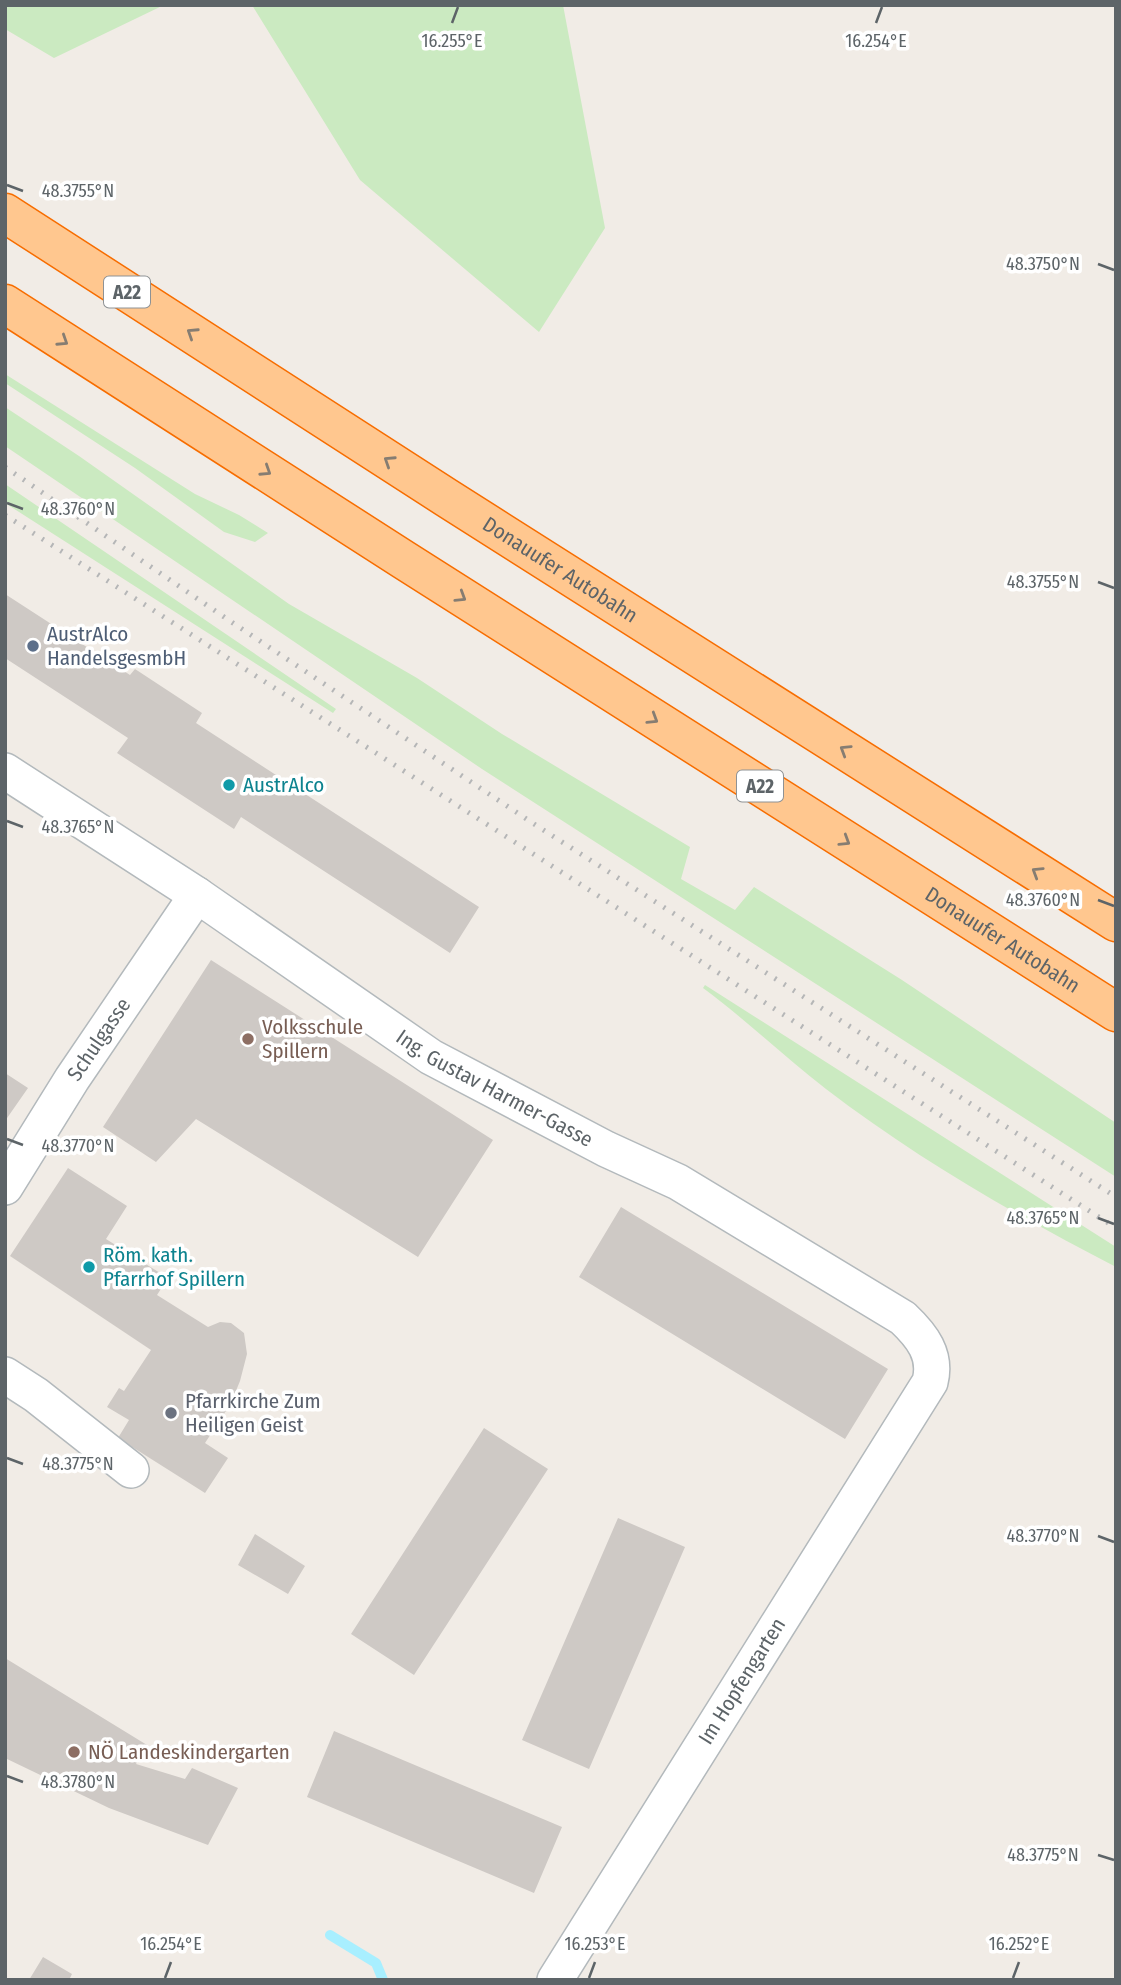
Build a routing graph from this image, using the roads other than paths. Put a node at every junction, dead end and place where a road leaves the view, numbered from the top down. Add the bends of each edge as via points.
1 (5, 213) edge
2 (5, 304) edge
3 (5, 771) edge
4 (197, 895) junction
5 (1116, 922) edge
6 (1116, 1012) edge
7 (5, 1187) edge
8 (5, 1375) edge
9 (930, 1382) joint
10 (131, 1470) dead end
11 (555, 1980) edge

5 -> 1 highway, Donauufer Autobahn / A22
2 -> 6 highway, Donauufer Autobahn / A22
3 - 4 street, Ing. Gustav Harmer-Gasse
4 - 7 street, Schulgasse
4 - 9 street, Ing. Gustav Harmer-Gasse via 432,1056 678,1182 903,1318 930,1353
8 - 10 street
9 - 11 street, Im Hopfengarten

